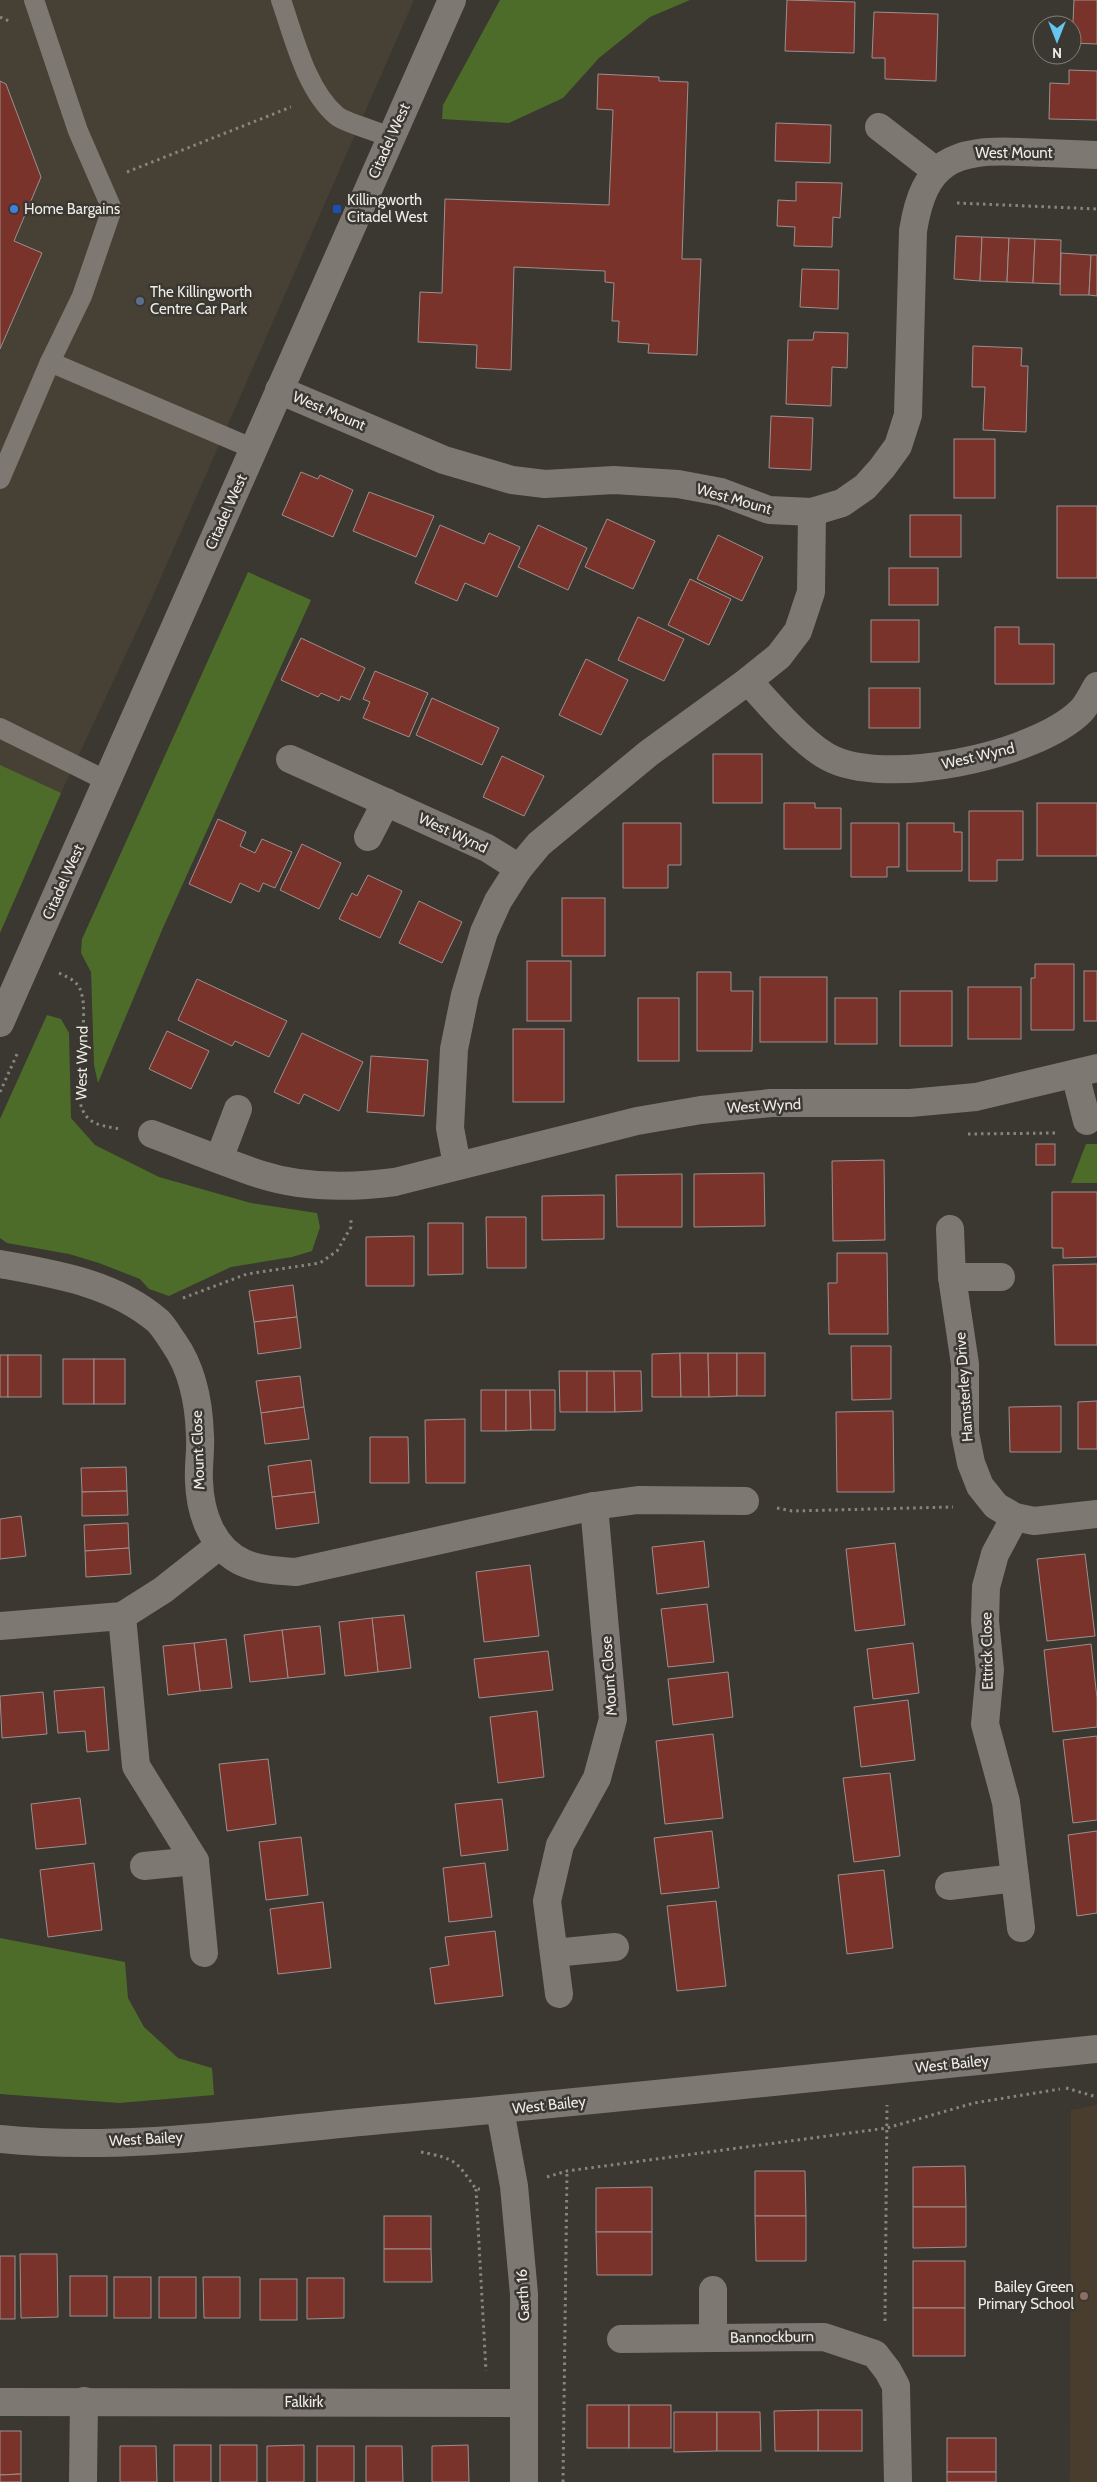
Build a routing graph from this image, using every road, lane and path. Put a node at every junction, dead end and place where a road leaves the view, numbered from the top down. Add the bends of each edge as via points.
1 (34, 0) edge
2 (281, 0) edge
3 (452, 0) edge
4 (320, 96) junction
5 (879, 127) dead end
6 (391, 137) junction
7 (1097, 155) edge
8 (936, 171) junction
9 (100, 182) junction
10 (919, 202) junction
11 (1097, 209) edge
12 (50, 362) junction
13 (279, 390) junction
14 (254, 449) junction
15 (0, 479) edge
16 (812, 512) junction
17 (748, 681) junction
18 (1097, 686) edge
19 (1089, 717) edge
20 (0, 728) edge
21 (290, 759) dead end
22 (107, 781) junction
23 (386, 802) junction
24 (368, 837) dead end
25 (519, 868) junction
26 (29, 958) junction
27 (0, 1023) edge
28 (1086, 1071) edge
29 (238, 1109) dead end
30 (1087, 1121) dead end
31 (1060, 1133) dead end
32 (152, 1134) joint
33 (960, 1134) dead end
34 (219, 1159) junction
35 (457, 1165) junction
36 (351, 1186) junction
37 (950, 1229) dead end
38 (0, 1264) edge
39 (952, 1277) junction
40 (1001, 1277) dead end
41 (160, 1322) junction
42 (745, 1501) joint
43 (594, 1506) junction
44 (1006, 1511) junction
45 (1097, 1514) edge
46 (220, 1545) junction
47 (122, 1616) junction
48 (0, 1626) edge
49 (195, 1861) junction
50 (144, 1866) dead end
51 (1015, 1878) junction
52 (949, 1886) dead end
53 (1021, 1928) dead end
54 (615, 1948) dead end
55 (204, 1952) dead end
56 (554, 1953) junction
57 (559, 1994) dead end
58 (1097, 2049) edge
59 (887, 2070) junction
60 (1097, 2097) edge
61 (500, 2110) junction
62 (887, 2128) junction
63 (0, 2139) edge
64 (412, 2152) dead end
65 (567, 2171) junction
66 (514, 2186) junction
67 (476, 2189) junction
68 (713, 2290) dead end
69 (713, 2338) junction
70 (620, 2339) dead end
71 (875, 2354) junction
72 (84, 2401) junction
73 (0, 2402) edge
74 (487, 2403) junction
75 (524, 2403) junction
76 (83, 2482) edge
77 (524, 2482) edge
78 (564, 2482) edge
79 (898, 2482) edge

1 - 9 lane via 78,130
2 - 4 lane via 310,82
3 - 6 street, Citadel West
4 - 6 lane via 338,117
4 - 9 path
5 - 8 street
6 - 13 street, Citadel West
7 - 8 street, West Mount via 987,150 964,154
8 - 10 street, West Mount
9 - 12 lane via 112,209 82,296
10 - 11 path
10 - 16 street, West Mount via 913,231 908,415 898,446 865,487 842,503
12 - 14 lane
12 - 15 lane
13 - 14 street, Citadel West
13 - 16 street, West Mount via 444,460 512,480 545,484 614,480 678,484 721,492 769,510
14 - 22 street, Citadel West
16 - 17 street via 811,592 806,613 798,631 779,656
17 - 19 street, West Wynd via 792,728 828,758 862,768 894,770 953,764 1017,748
17 - 25 street via 649,753 568,818 539,844
18 - 19 street, West Wynd
20 - 22 lane
21 - 23 street, West Wynd
22 - 26 street, Citadel West
23 - 24 street
23 - 25 street, West Wynd via 487,848
25 - 35 street via 498,901 484,932 454,1048 450,1128
26 - 27 street, Citadel West
26 - 32 path, West Wynd via 73,980 80,988 84,1002 79,1089 81,1107 88,1118 101,1125
28 - 30 street, West Wynd
28 - 35 street, West Wynd via 976,1097 910,1103 771,1103 701,1110 637,1121
29 - 34 street
31 - 33 path
32 - 34 street, West Wynd
34 - 36 street, West Wynd via 260,1175 326,1186
35 - 36 street, West Wynd via 395,1182
36 - 41 path via 351,1227 337,1251 320,1263 247,1274 177,1301
37 - 39 street, Hamsterley Drive
38 - 41 street, Mount Close via 59,1274 100,1288 136,1305
39 - 40 street
39 - 44 street, Hamsterley Drive via 965,1364 965,1433 971,1463 980,1486
41 - 46 street, Mount Close via 192,1377 200,1437 201,1507 209,1529
42 - 43 street, Mount Close via 638,1500
42 - 44 path via 792,1511
43 - 46 street, Mount Close via 296,1572 243,1563
43 - 56 street, Mount Close via 613,1719 596,1778 560,1845 547,1901
44 - 45 street via 1034,1522
44 - 51 street, Ettrick Close via 986,1587 985,1621 990,1670 985,1724 1006,1802
46 - 47 street
47 - 48 street
47 - 49 street via 136,1766
49 - 50 street
49 - 55 street
51 - 52 street
51 - 53 street, Ettrick Close
54 - 56 street
56 - 57 street, Mount Close
58 - 59 street, West Bailey
59 - 61 street, West Bailey
59 - 62 path
60 - 62 path via 1067,2088 974,2104
61 - 63 street, West Bailey via 169,2139 93,2142
61 - 66 street, Garth 16
62 - 65 path
62 - 71 path via 884,2335
64 - 67 path via 442,2156 457,2162
65 - 66 path
65 - 78 path
66 - 67 path
66 - 75 street, Garth 16 via 524,2294
67 - 74 path
68 - 69 street, Bannockburn
69 - 70 street, Bannockburn
69 - 71 street, Bannockburn via 824,2337
71 - 79 street via 896,2386
72 - 73 street, Falkirk
72 - 74 street, Falkirk
72 - 76 street
74 - 75 street, Falkirk
75 - 77 street, Garth 16

